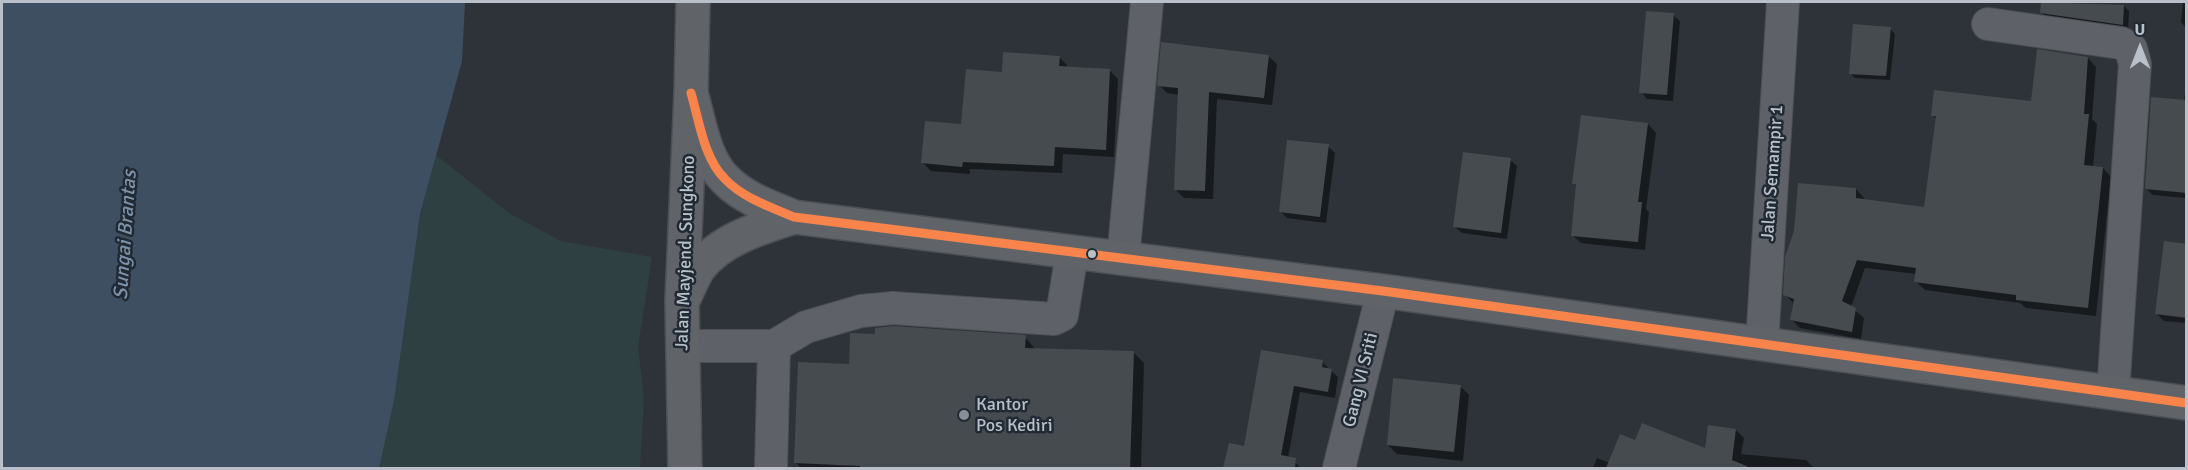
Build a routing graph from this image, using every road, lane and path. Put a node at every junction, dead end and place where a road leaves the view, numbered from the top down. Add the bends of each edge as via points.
1 (693, 2) edge
2 (1148, 2) edge
3 (1783, 2) edge
4 (1988, 24) dead end
5 (691, 93) junction
6 (794, 217) junction
7 (1072, 253) junction
8 (1123, 259) junction
9 (1383, 291) junction
10 (682, 301) junction
11 (1762, 344) junction
12 (683, 346) junction
13 (774, 346) junction
14 (2114, 393) junction
15 (2187, 403) edge
16 (685, 468) edge
17 (771, 468) edge
18 (1339, 468) edge

1 - 5 main road, Jalan Mayjend. Sungkono
2 - 8 street
3 - 11 street, Jalan Semampir 1
4 - 14 street via 2121,43 2131,49 2135,64
5 - 6 main road via 707,150 724,178 754,200
5 - 10 main road, Jalan Mayjend. Sungkono
6 - 7 main road
6 - 10 main road via 723,245 699,268
7 - 8 main road
7 - 13 street via 1062,315 1054,320 893,308 861,311 806,327
8 - 9 main road
9 - 11 main road
9 - 18 street, Gang VI Sriti
10 - 12 main road, Jalan Mayjend. Sungkono
11 - 14 main road
12 - 13 street
12 - 16 main road, Jalan Mayjend. Sungkono
13 - 17 street
14 - 15 main road

